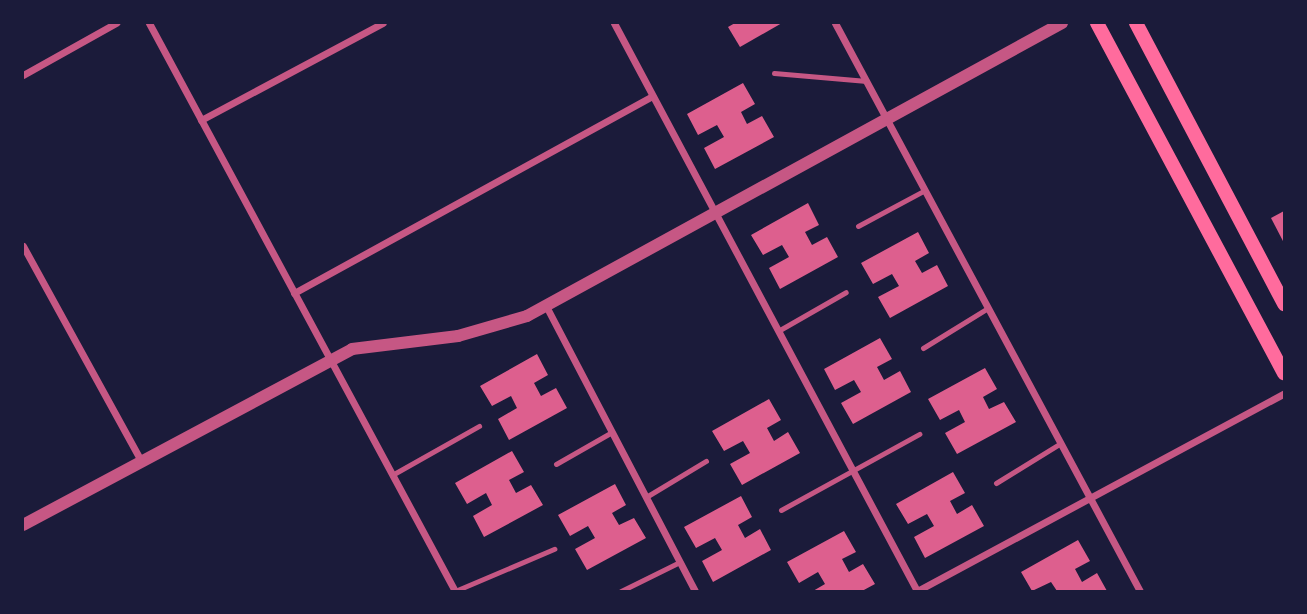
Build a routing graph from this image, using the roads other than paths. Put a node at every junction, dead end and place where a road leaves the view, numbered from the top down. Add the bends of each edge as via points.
1 (116, 23) edge
2 (149, 23) edge
3 (383, 23) edge
4 (614, 23) edge
5 (835, 23) edge
6 (1062, 23) edge
7 (1097, 23) edge
8 (1136, 23) edge
9 (774, 73) dead end
10 (23, 75) edge
11 (867, 81) junction
12 (653, 96) junction
13 (887, 119) junction
14 (201, 120) junction
15 (925, 190) junction
16 (716, 214) junction
17 (858, 226) dead end
18 (23, 246) edge
19 (846, 292) dead end
20 (293, 293) junction
21 (1284, 304) edge
22 (546, 306) junction
23 (988, 308) junction
24 (778, 331) junction
25 (923, 348) dead end
26 (329, 359) junction
27 (1284, 373) edge
28 (1284, 393) edge
29 (479, 426) dead end
30 (612, 432) junction
31 (919, 434) dead end
32 (1061, 443) junction
33 (141, 461) junction
34 (706, 461) dead end
35 (556, 464) dead end
36 (851, 469) junction
37 (391, 475) junction
38 (996, 483) dead end
39 (646, 497) junction
40 (1090, 498) junction
41 (781, 510) dead end
42 (23, 525) edge
43 (554, 549) dead end
44 (680, 562) junction
45 (455, 591) edge
46 (621, 591) edge
47 (695, 591) edge
48 (917, 591) edge
49 (1140, 591) edge

1 - 10 street
2 - 14 street
3 - 14 street
4 - 12 street
5 - 11 street
6 - 13 street
7 - 27 main road
8 - 21 main road
9 - 11 lane
11 - 13 street
12 - 16 street
12 - 20 street
13 - 15 street
13 - 16 street
14 - 20 street
15 - 17 lane
15 - 23 street
16 - 22 street
16 - 24 street
18 - 33 street
19 - 24 lane
20 - 26 street
22 - 26 street via 487,330 377,342
22 - 30 street
23 - 25 lane
23 - 32 street
24 - 36 street
26 - 33 street
26 - 37 street
28 - 40 street
29 - 37 lane
30 - 35 lane
30 - 39 street
31 - 36 lane
32 - 38 lane
32 - 40 street
33 - 42 street
34 - 39 lane
36 - 41 lane
36 - 48 street
37 - 45 street
39 - 44 street
40 - 48 street
40 - 49 street
43 - 45 lane
44 - 46 lane
44 - 47 street

